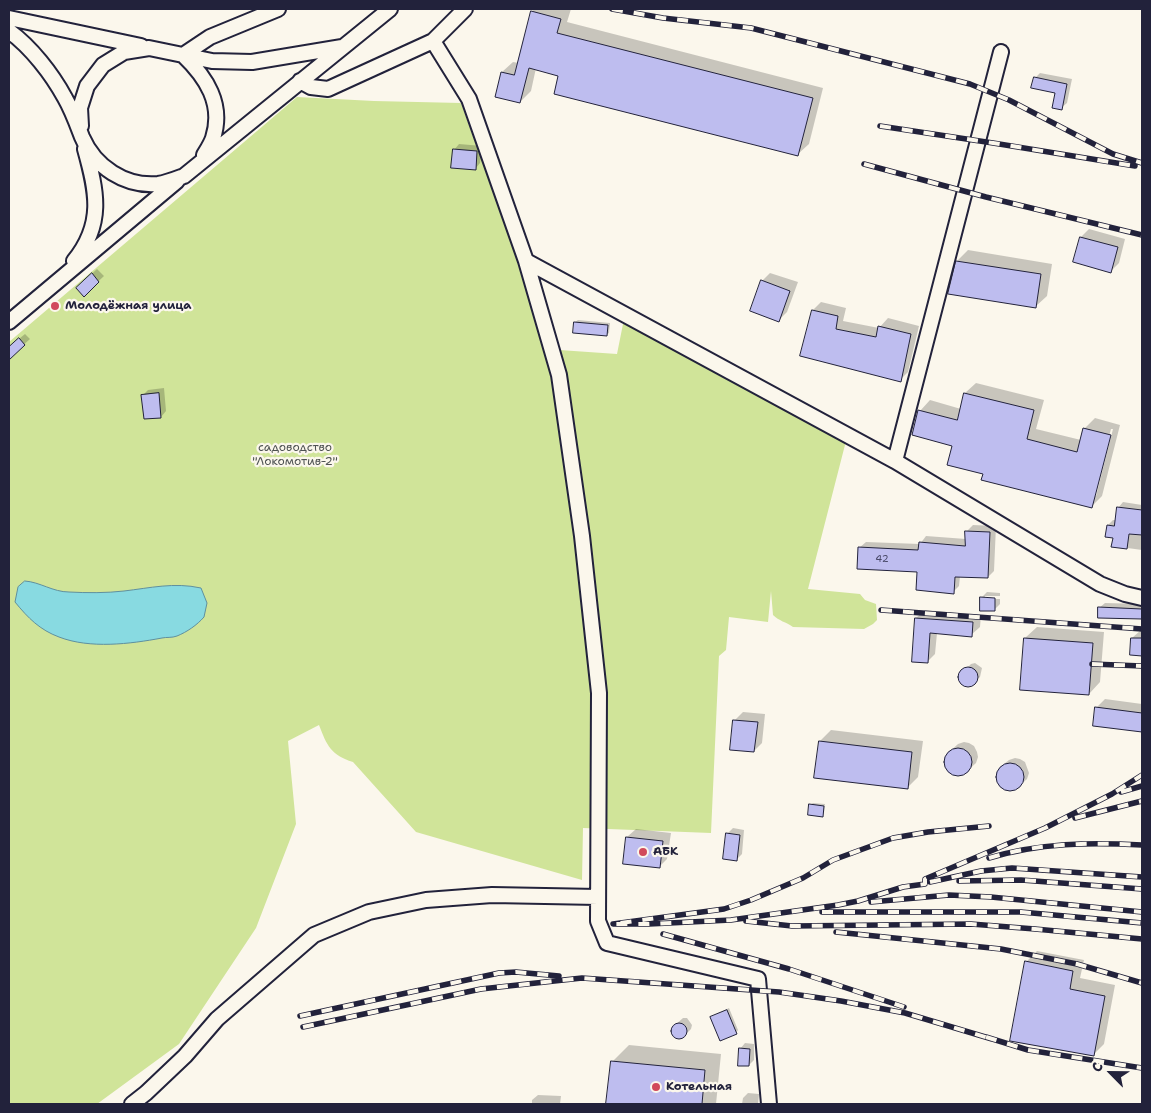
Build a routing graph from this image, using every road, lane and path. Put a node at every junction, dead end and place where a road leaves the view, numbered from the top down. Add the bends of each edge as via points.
1 (278, 9) edge
2 (390, 9) edge
3 (466, 9) edge
4 (9, 18) edge
5 (9, 31) edge
6 (433, 41) junction
7 (343, 46) junction
8 (154, 49) junction
9 (1002, 52) dead end
10 (183, 55) junction
11 (300, 81) junction
12 (81, 134) junction
13 (202, 160) junction
14 (184, 176) junction
15 (526, 260) junction
16 (63, 275) junction
17 (9, 322) edge
18 (895, 460) junction
19 (1142, 598) edge
20 (598, 897) junction
21 (132, 1104) edge
22 (769, 1104) edge

1 - 10 street via 210,37
2 - 7 street
3 - 6 street
4 - 8 street
5 - 12 street via 44,67 65,97
6 - 11 street via 328,89 311,87
6 - 15 street via 469,99
7 - 10 street via 252,62 212,61
7 - 11 street
8 - 10 street
8 - 12 street via 124,52 103,65 87,86 80,108
9 - 18 street
10 - 13 street via 210,87 217,113 213,138
11 - 13 street
12 - 14 street via 98,162 110,172 134,183 159,184
12 - 16 street via 95,194 94,225 79,255
13 - 14 street
14 - 16 street
15 - 18 street
15 - 20 street via 559,374 582,536 599,693
16 - 17 street
18 - 19 street via 1100,584
20 - 21 street via 492,895 426,900 369,912 314,936 217,1019 184,1056
20 - 22 street via 598,921 607,943 758,979

